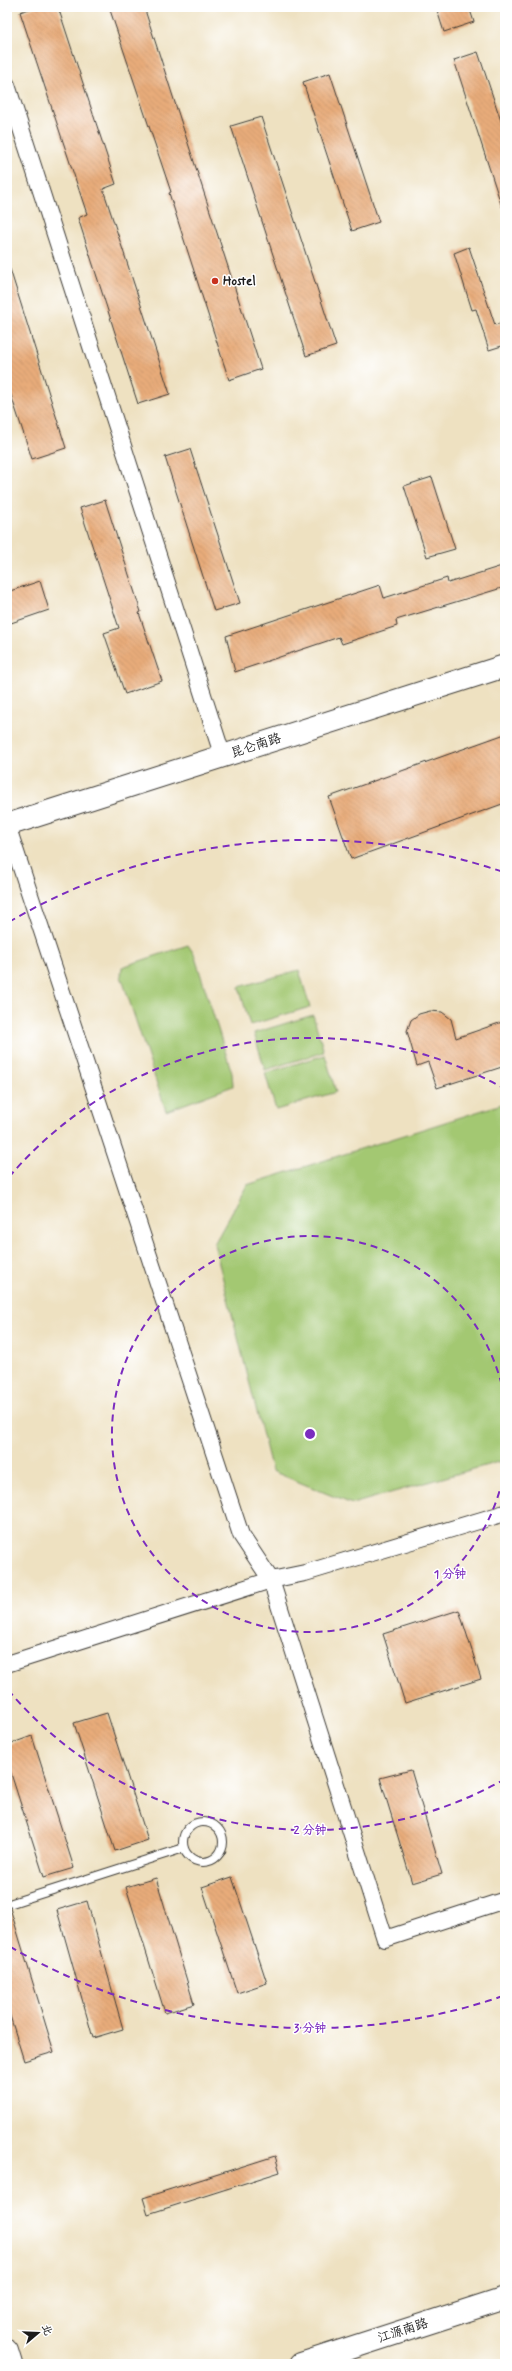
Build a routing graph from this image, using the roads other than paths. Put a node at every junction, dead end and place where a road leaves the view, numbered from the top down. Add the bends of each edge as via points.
1 (7, 85) edge
2 (505, 666) edge
3 (223, 757) junction
4 (7, 825) edge
5 (505, 1513) edge
6 (271, 1580) junction
7 (7, 1664) edge
8 (184, 1848) junction
9 (505, 1900) edge
10 (12, 1902) dead end
11 (505, 2298) edge
12 (7, 2350) edge
13 (11, 2364) edge
14 (301, 2364) edge

1 - 3 street
2 - 3 main road, 昆仑南路
3 - 4 main road, 昆仑南路
4 - 6 street via 241,1535
5 - 6 street via 305,1573
6 - 7 street
6 - 9 street via 385,1938
8 - 8 lane via 193,1860 209,1862 221,1852 222,1837 213,1825 198,1823 185,1833
8 - 10 lane
11 - 14 main road, 江源南路
12 - 13 main road

